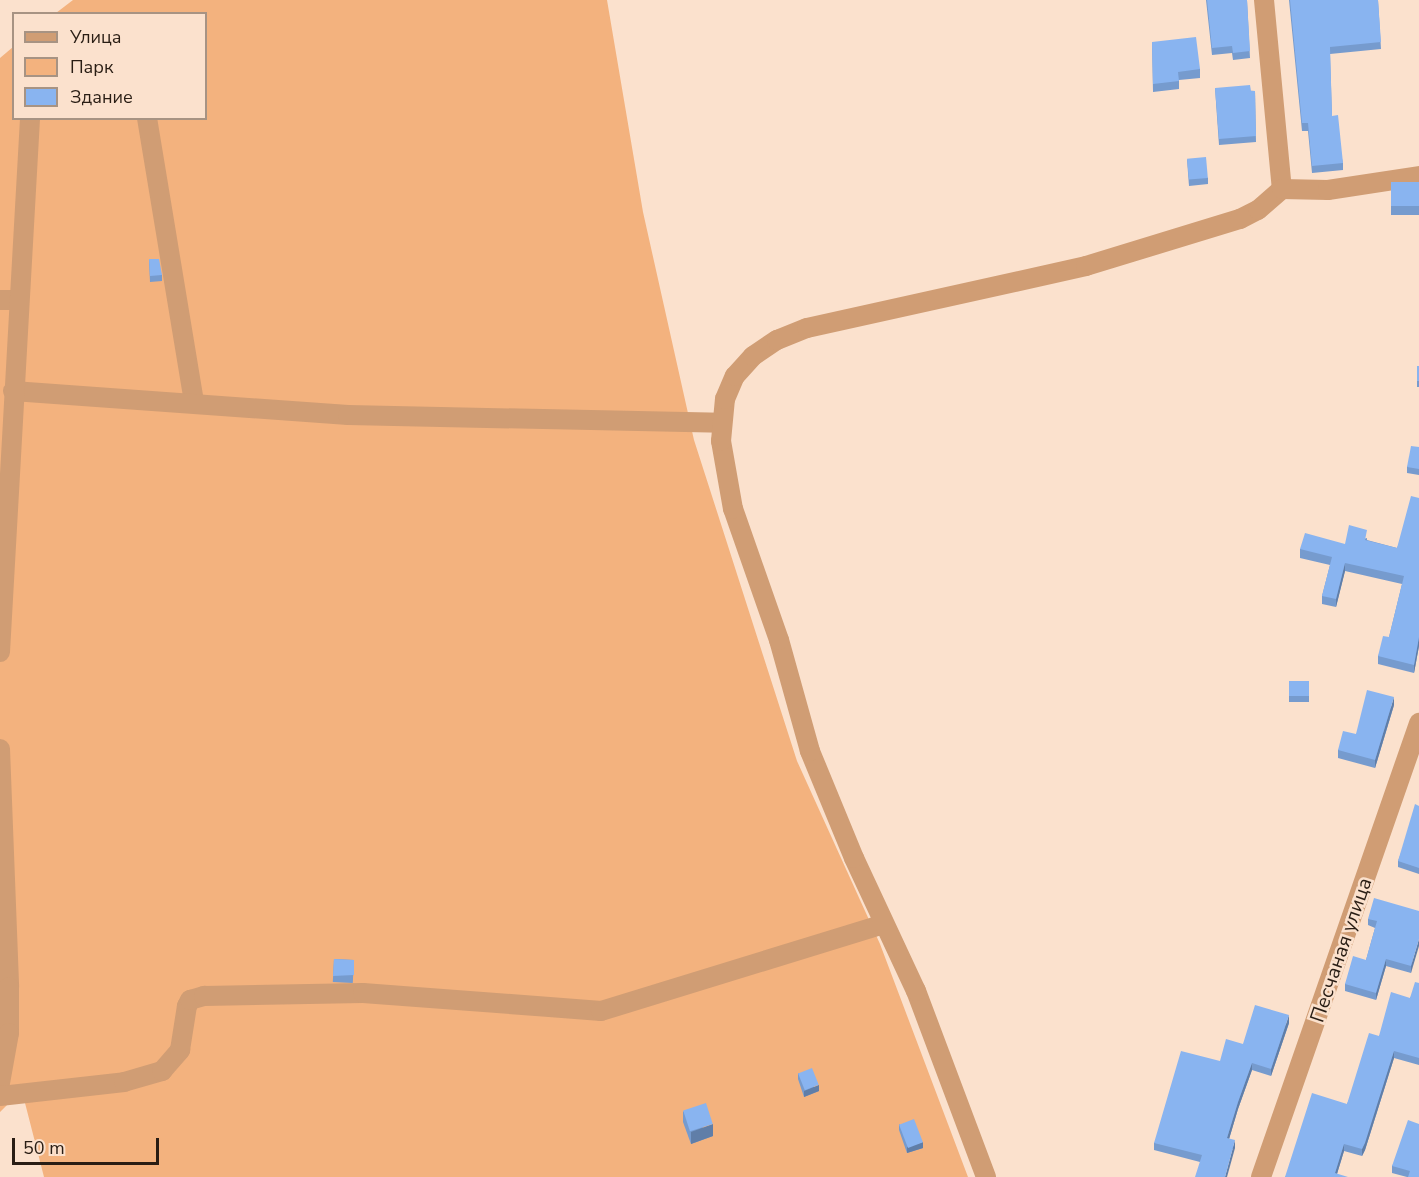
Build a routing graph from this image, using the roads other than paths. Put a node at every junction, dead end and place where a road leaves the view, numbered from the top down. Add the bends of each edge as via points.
1 (1264, 0) edge
2 (30, 120) edge
3 (147, 120) edge
4 (1419, 176) edge
5 (1282, 189) junction
6 (9, 300) edge
7 (14, 391) junction
8 (194, 404) junction
9 (721, 423) junction
10 (0, 652) edge
11 (1419, 723) edge
12 (0, 749) edge
13 (884, 924) junction
14 (0, 1083) edge
15 (0, 1096) edge
16 (986, 1177) edge
17 (1261, 1177) edge

1 - 5 street
2 - 6 street
3 - 8 street
4 - 5 street via 1328,190
5 - 9 street via 1258,210 1240,219 1086,266 837,321 777,340 753,356 735,376 725,399
6 - 7 street
7 - 8 street
7 - 10 street
8 - 9 street via 391,416
9 - 13 street via 733,509 779,640 810,751
11 - 17 street, Песчаная улица
12 - 14 street via 9,987 9,1033
13 - 15 street via 601,1011 363,993 204,996 190,1000 186,1006 180,1050 162,1071 124,1082
13 - 16 street via 916,991

